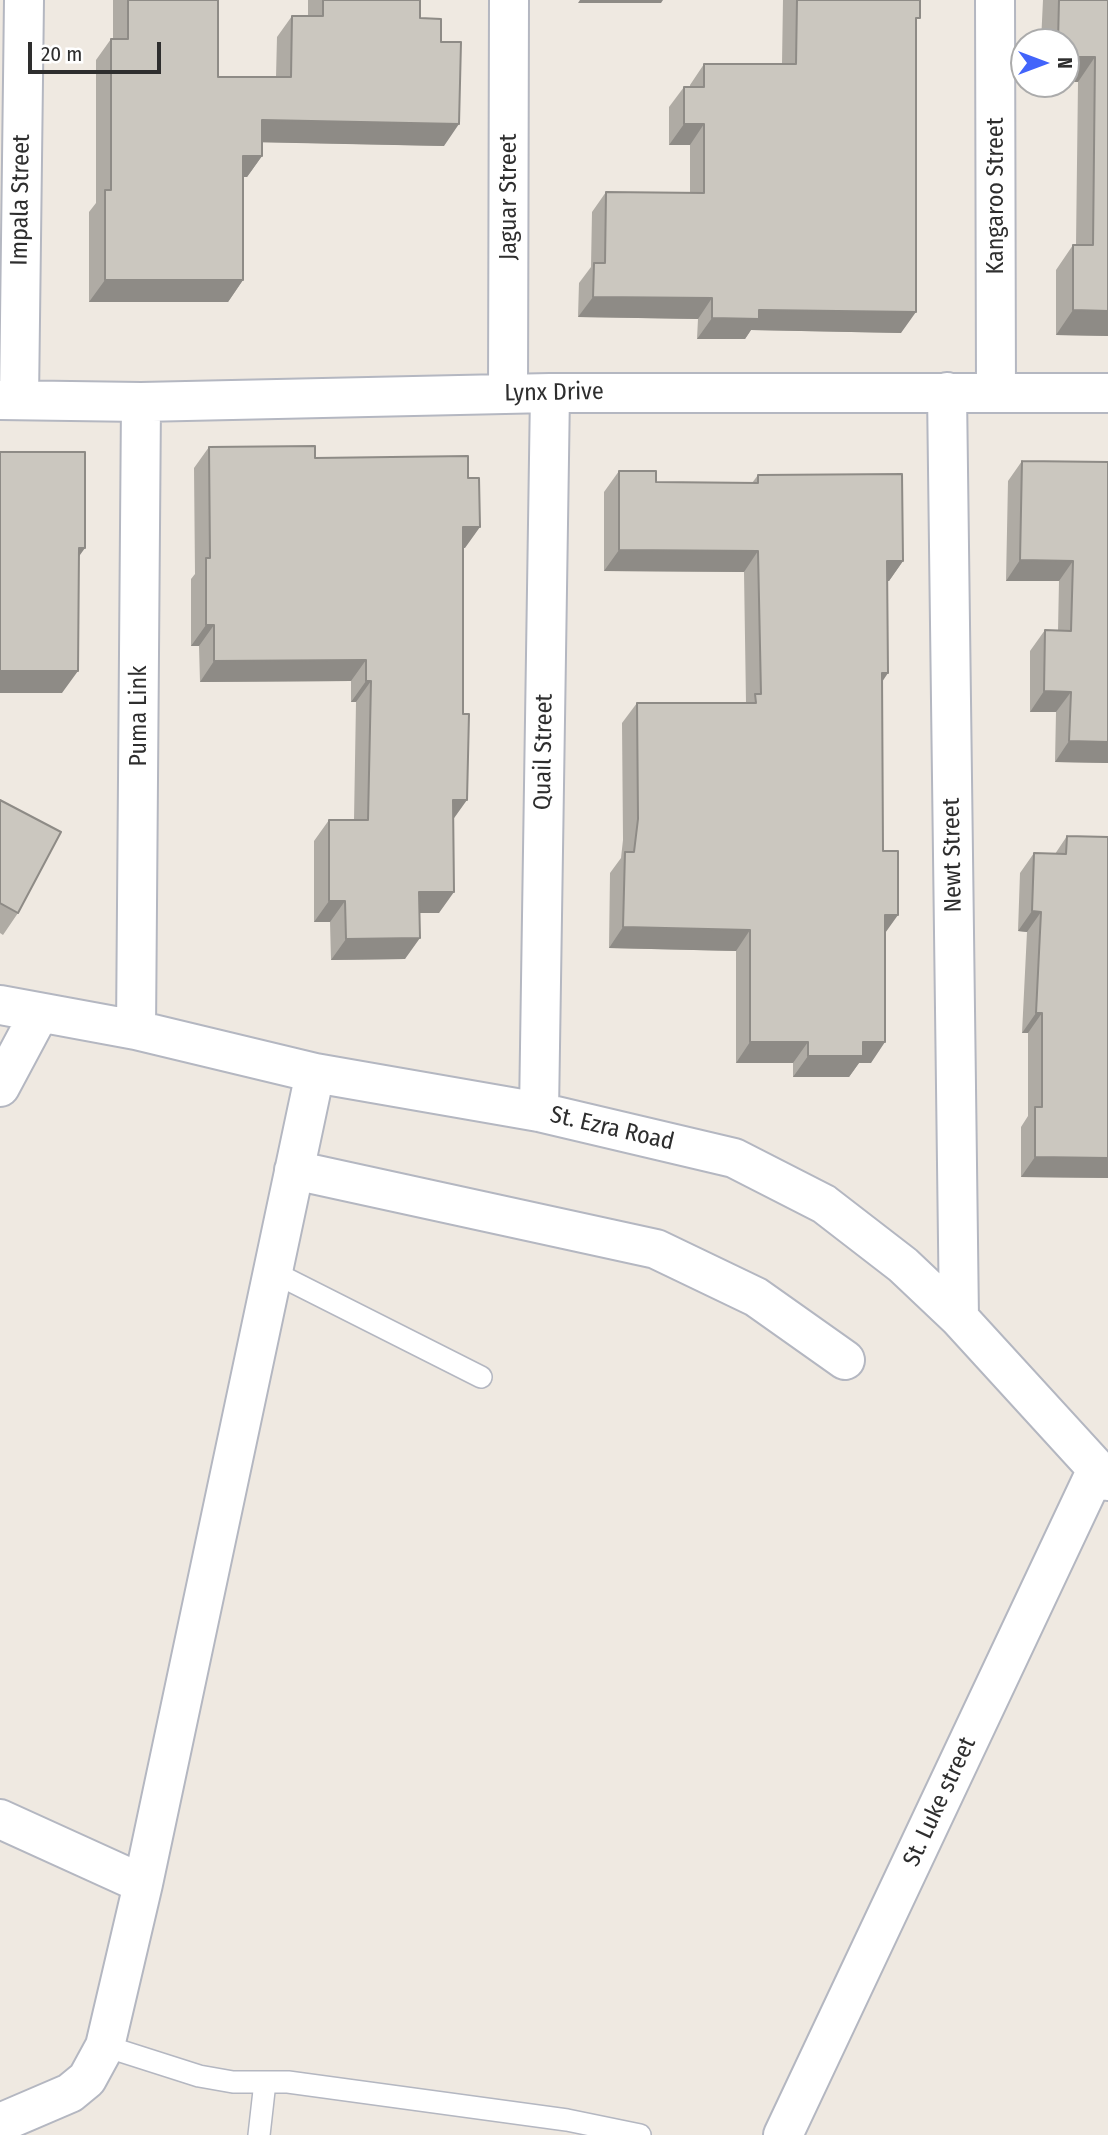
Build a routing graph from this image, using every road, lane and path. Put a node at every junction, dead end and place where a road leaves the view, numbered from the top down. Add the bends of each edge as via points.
1 (24, 0) edge
2 (509, 0) edge
3 (995, 0) edge
4 (996, 391) junction
5 (947, 392) junction
6 (550, 393) junction
7 (1108, 393) edge
8 (508, 394) junction
9 (10, 400) edge
10 (141, 401) junction
11 (0, 1005) edge
12 (39, 1014) junction
13 (136, 1030) junction
14 (315, 1073) junction
15 (0, 1087) edge
16 (539, 1112) junction
17 (294, 1170) junction
18 (273, 1272) junction
19 (959, 1318) junction
20 (845, 1360) dead end
21 (481, 1377) dead end
22 (1102, 1475) edge
23 (0, 1819) edge
24 (143, 1884) junction
25 (105, 2046) junction
26 (265, 2082) junction
27 (0, 2123) edge
28 (260, 2135) edge
29 (640, 2135) edge
30 (783, 2135) edge

1 - 9 street, Impala Street
2 - 8 street, Jaguar Street
3 - 4 street, Kangaroo Street
4 - 5 street, Lynx Drive
4 - 7 street, Lynx Drive
5 - 6 street, Lynx Drive
5 - 19 street, Newt Street
6 - 8 street, Lynx Drive
6 - 16 street, Quail Street
8 - 10 street, Lynx Drive
9 - 10 street, Lynx Drive
10 - 13 street, Puma Link
11 - 12 street, St. Ezra Road
12 - 13 street, St. Ezra Road
12 - 15 street
13 - 14 street, St. Ezra Road
14 - 16 street, St. Ezra Road
14 - 17 street
16 - 19 street, St. Ezra Road via 734,1158 824,1204 903,1265
17 - 18 street
17 - 20 street via 656,1250 756,1297
18 - 21 lane
18 - 24 street
19 - 22 street, St. Ezra Road
22 - 30 street, St. Luke street
23 - 24 street
24 - 25 street
25 - 26 lane via 199,2076
25 - 27 street via 86,2079 70,2093
26 - 28 lane
26 - 29 lane via 441,2102

